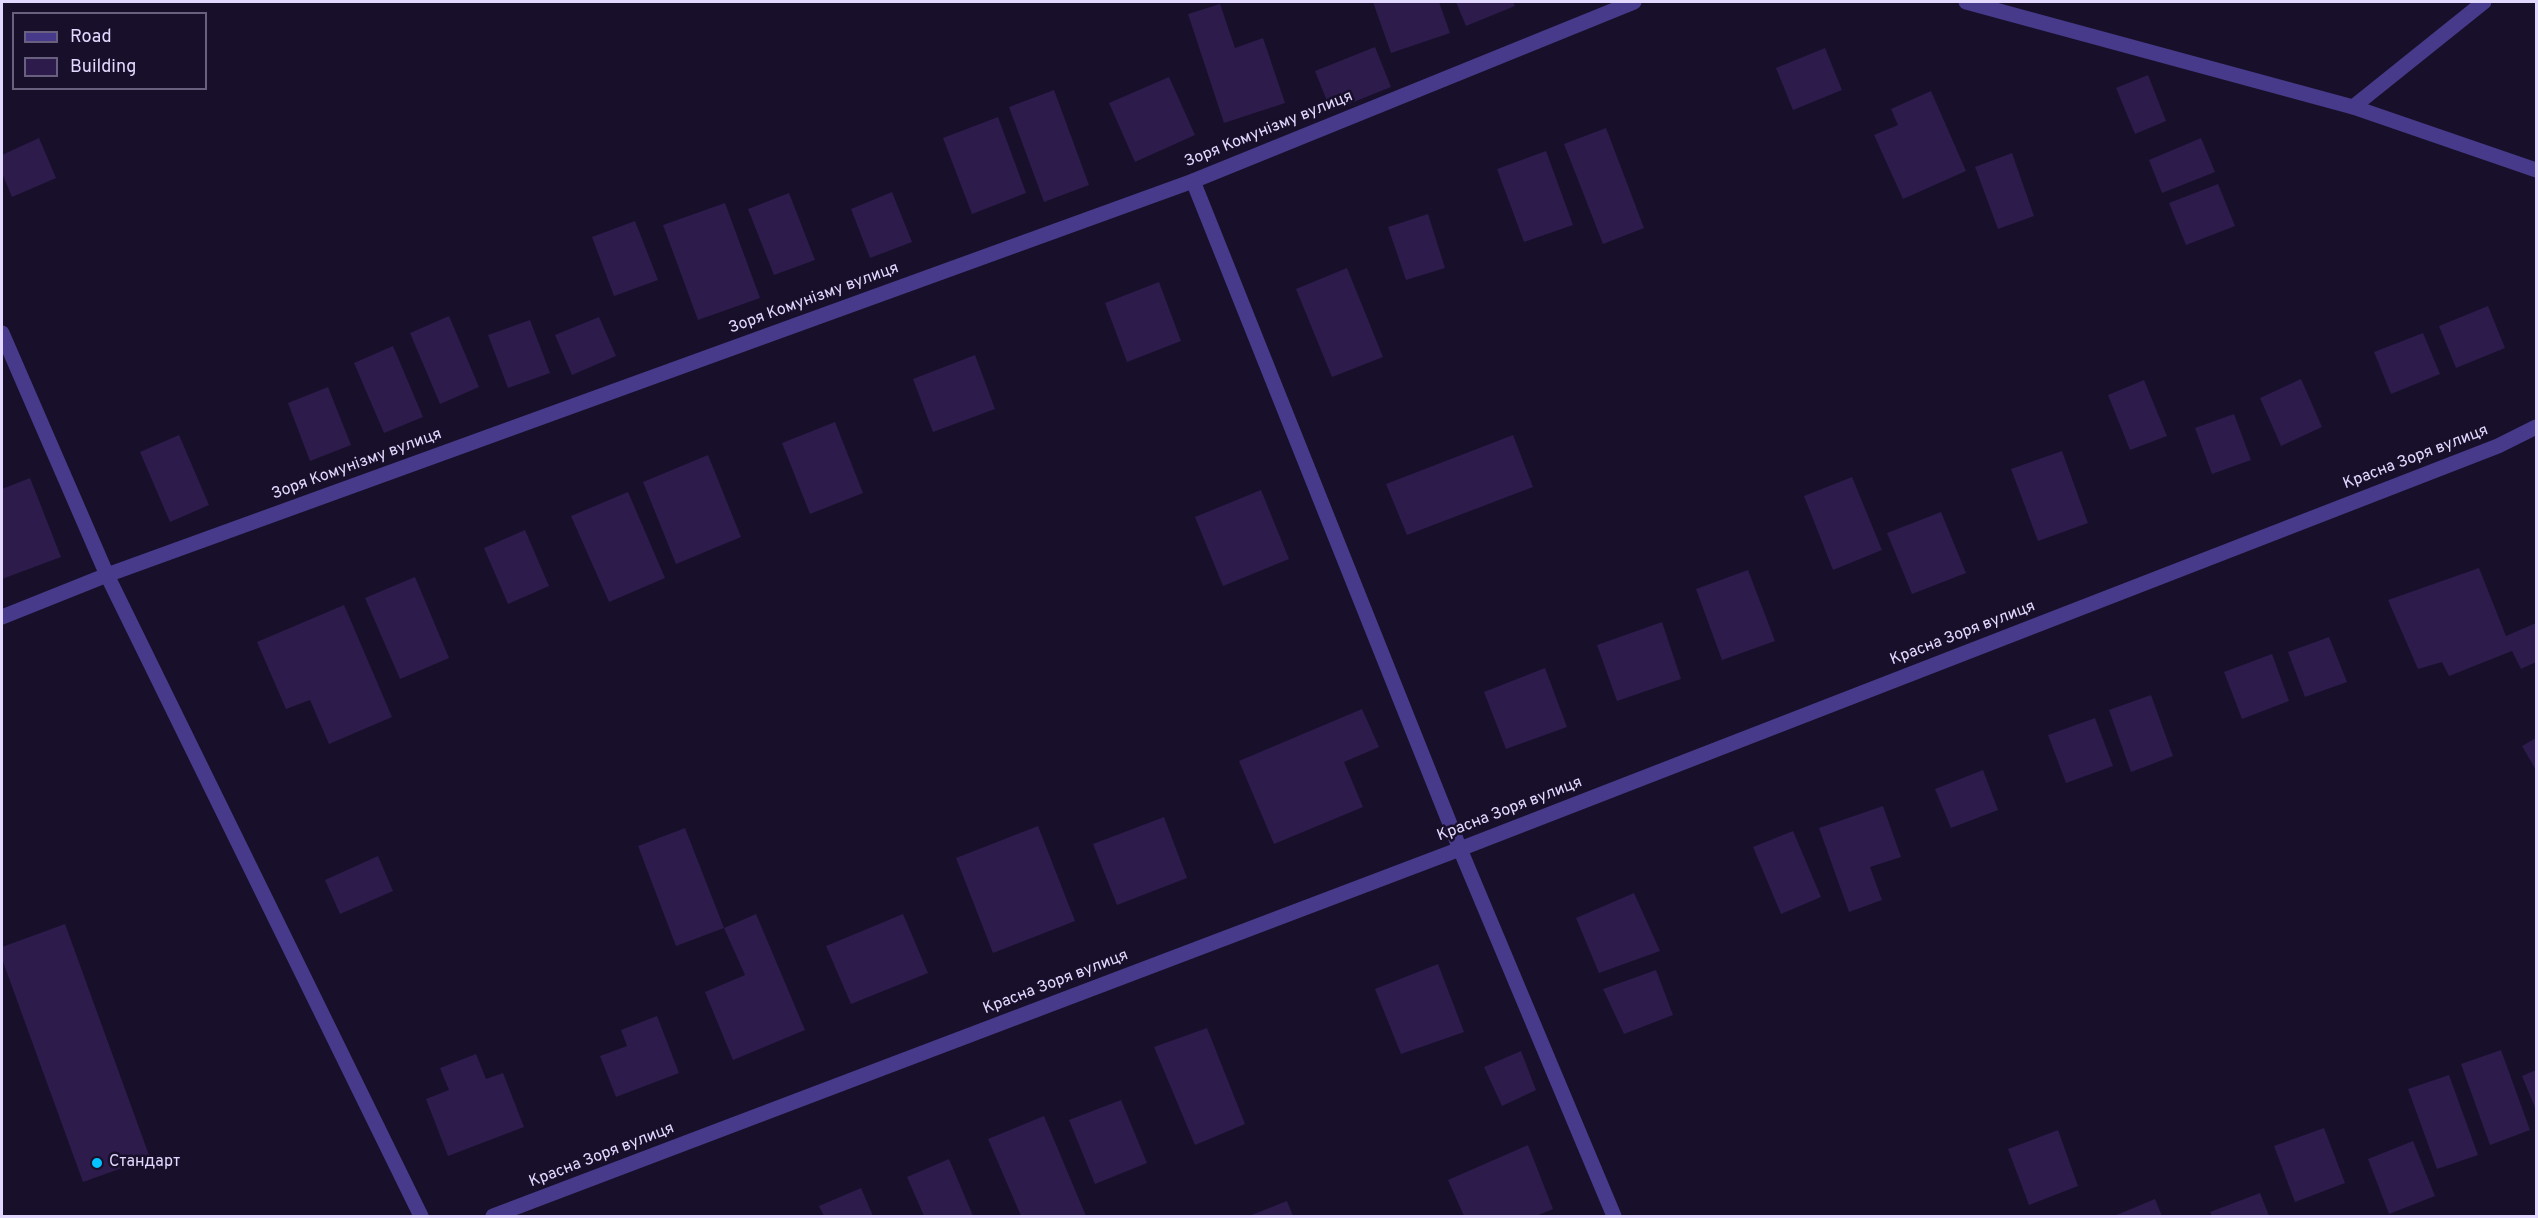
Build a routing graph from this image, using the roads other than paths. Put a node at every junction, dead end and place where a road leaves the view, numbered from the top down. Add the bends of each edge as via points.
1 (1634, 2) edge
2 (1966, 2) edge
3 (2484, 2) edge
4 (2353, 107) junction
5 (2536, 171) edge
6 (1193, 181) junction
7 (2, 333) edge
8 (2536, 427) edge
9 (107, 575) junction
10 (2, 618) edge
11 (1460, 849) junction
12 (422, 1216) edge
13 (493, 1216) edge
14 (1614, 1216) edge

1 - 6 street, Зоря Комунізму вулиця
2 - 4 street
3 - 4 street
4 - 5 street
6 - 9 street, Зоря Комунізму вулиця
6 - 11 street
7 - 9 street
8 - 11 street, Красна Зоря вулиця via 2498,446
9 - 10 street, Зоря Комунізму вулиця
9 - 12 street
11 - 13 street, Красна Зоря вулиця
11 - 14 street

